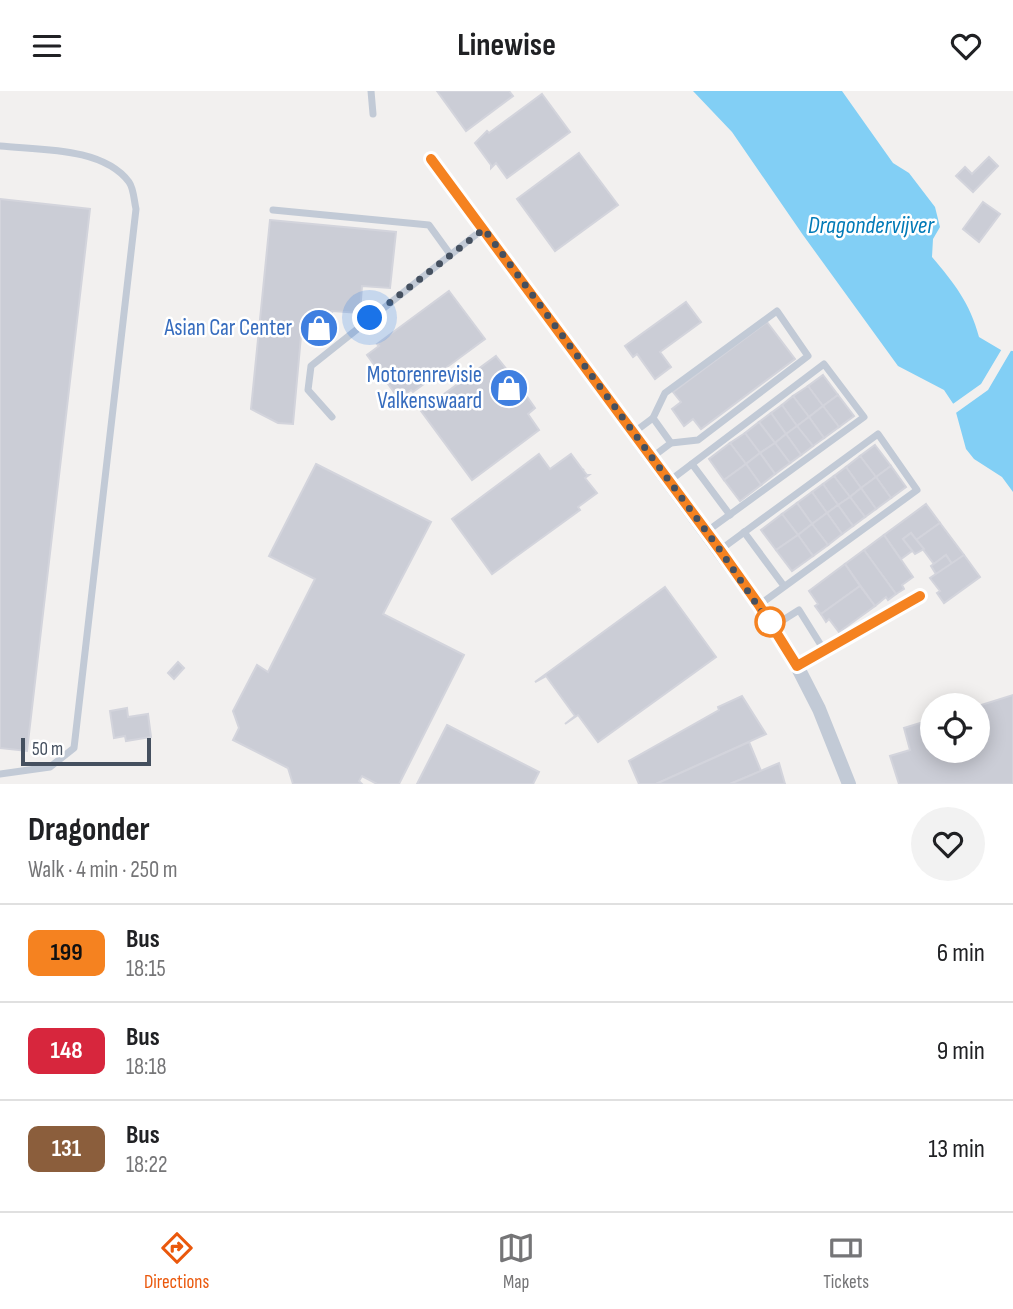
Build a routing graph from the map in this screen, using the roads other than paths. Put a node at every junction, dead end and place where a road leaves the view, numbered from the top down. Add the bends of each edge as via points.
1 (371, 91) edge
2 (373, 114) dead end
3 (0, 146) edge
4 (431, 159) dead end
5 (273, 210) dead end
6 (484, 229) junction
7 (450, 254) junction
8 (332, 417) dead end
9 (653, 418) junction
10 (632, 433) junction
11 (671, 443) junction
12 (651, 459) junction
13 (692, 464) junction
14 (668, 482) junction
15 (730, 515) junction
16 (706, 532) junction
17 (744, 532) junction
18 (720, 550) junction
19 (784, 586) junction
20 (920, 596) dead end
21 (759, 605) junction
22 (772, 627) junction
23 (824, 650) junction
24 (797, 666) junction
25 (0, 774) edge
26 (849, 784) edge

1 - 2 lane
3 - 25 lane via 90,155 115,168 131,184 136,209 74,748 50,767
4 - 6 street
5 - 7 lane via 429,225
6 - 7 lane
6 - 10 street
7 - 8 lane via 311,366 308,390
9 - 10 lane
9 - 11 lane
9 - 11 lane via 665,393 777,311 808,356 698,440
10 - 12 street
11 - 12 lane
12 - 14 street
13 - 14 lane
13 - 15 lane
13 - 15 lane via 824,364 864,417
14 - 16 street
15 - 16 lane
16 - 18 street
17 - 18 lane
17 - 19 lane
17 - 19 lane via 878,434 917,490
18 - 21 street
19 - 21 lane
20 - 23 lane
21 - 22 street
22 - 23 lane via 799,610
22 - 24 street
23 - 24 lane
24 - 26 street

